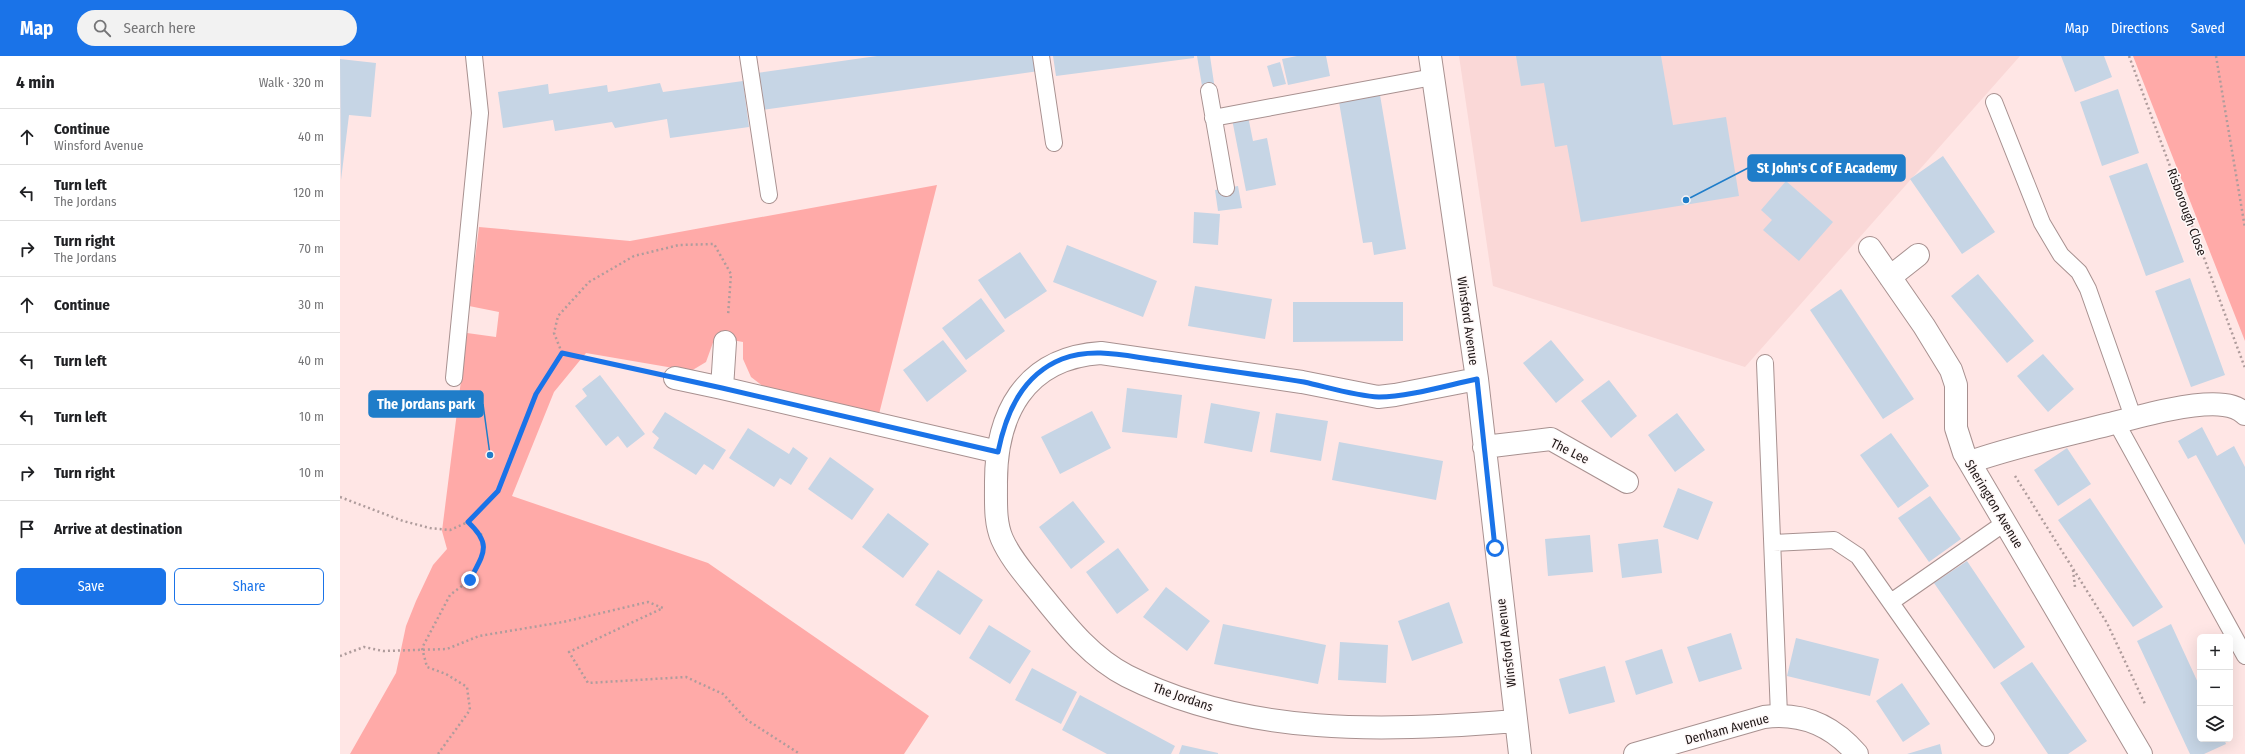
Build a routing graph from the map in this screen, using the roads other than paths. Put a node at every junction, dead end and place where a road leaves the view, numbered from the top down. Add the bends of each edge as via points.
1 (474, 56) edge
2 (748, 56) edge
3 (1041, 56) edge
4 (1432, 66) edge
5 (1209, 91) dead end
6 (1994, 102) dead end
7 (1213, 118) junction
8 (1054, 143) dead end
9 (1226, 188) dead end
10 (769, 195) dead end
11 (1870, 248) dead end
12 (1918, 255) dead end
13 (1890, 276) junction
14 (725, 342) road end
15 (1765, 363) dead end
16 (454, 378) dead end
17 (675, 378) road end
18 (1477, 379) junction
19 (722, 388) junction
20 (2245, 414) edge
21 (2124, 420) junction
22 (1484, 447) junction
23 (998, 452) junction
24 (1970, 462) junction
25 (1627, 482) dead end
26 (2006, 522) junction
27 (1773, 543) junction
28 (1891, 602) junction
29 (2245, 656) edge
30 (1779, 715) junction
31 (1515, 721) junction
32 (1986, 738) dead end
33 (1520, 754) edge
34 (1635, 754) edge
35 (1857, 754) edge
36 (2141, 754) edge

1 - 16 lane via 480,113
2 - 10 lane
3 - 8 lane
4 - 7 lane
4 - 18 street, Winsford Avenue
5 - 7 lane
6 - 21 lane via 2042,223 2061,255 2079,272 2088,289
7 - 9 lane
11 - 13 street, Sherington Avenue
12 - 13 street
13 - 24 street, Sherington Avenue via 1951,370 1956,385 1956,428 1960,444
14 - 19 street
15 - 27 lane
17 - 19 street
18 - 22 street, Winsford Avenue
18 - 23 street, The Jordans via 1378,397 1302,382 1101,352 1080,354 1042,370 1026,386 1013,404 1003,426
19 - 23 street
20 - 21 street via 2239,408 2223,404 2198,406
21 - 24 street
21 - 29 lane
22 - 25 street, The Lee via 1551,439
22 - 31 street, Winsford Avenue
23 - 31 street, The Jordans via 997,524 1013,560 1085,646 1105,663 1126,675 1156,689 1205,706 1249,717 1306,724 1442,727
24 - 26 street, Sherington Avenue
26 - 28 lane
26 - 36 street, Sherington Avenue
27 - 28 lane via 1834,540 1858,556
27 - 30 lane
28 - 32 lane
30 - 34 street, Denham Avenue
30 - 35 street, Denham Avenue via 1816,722 1833,731
31 - 33 street, Winsford Avenue

